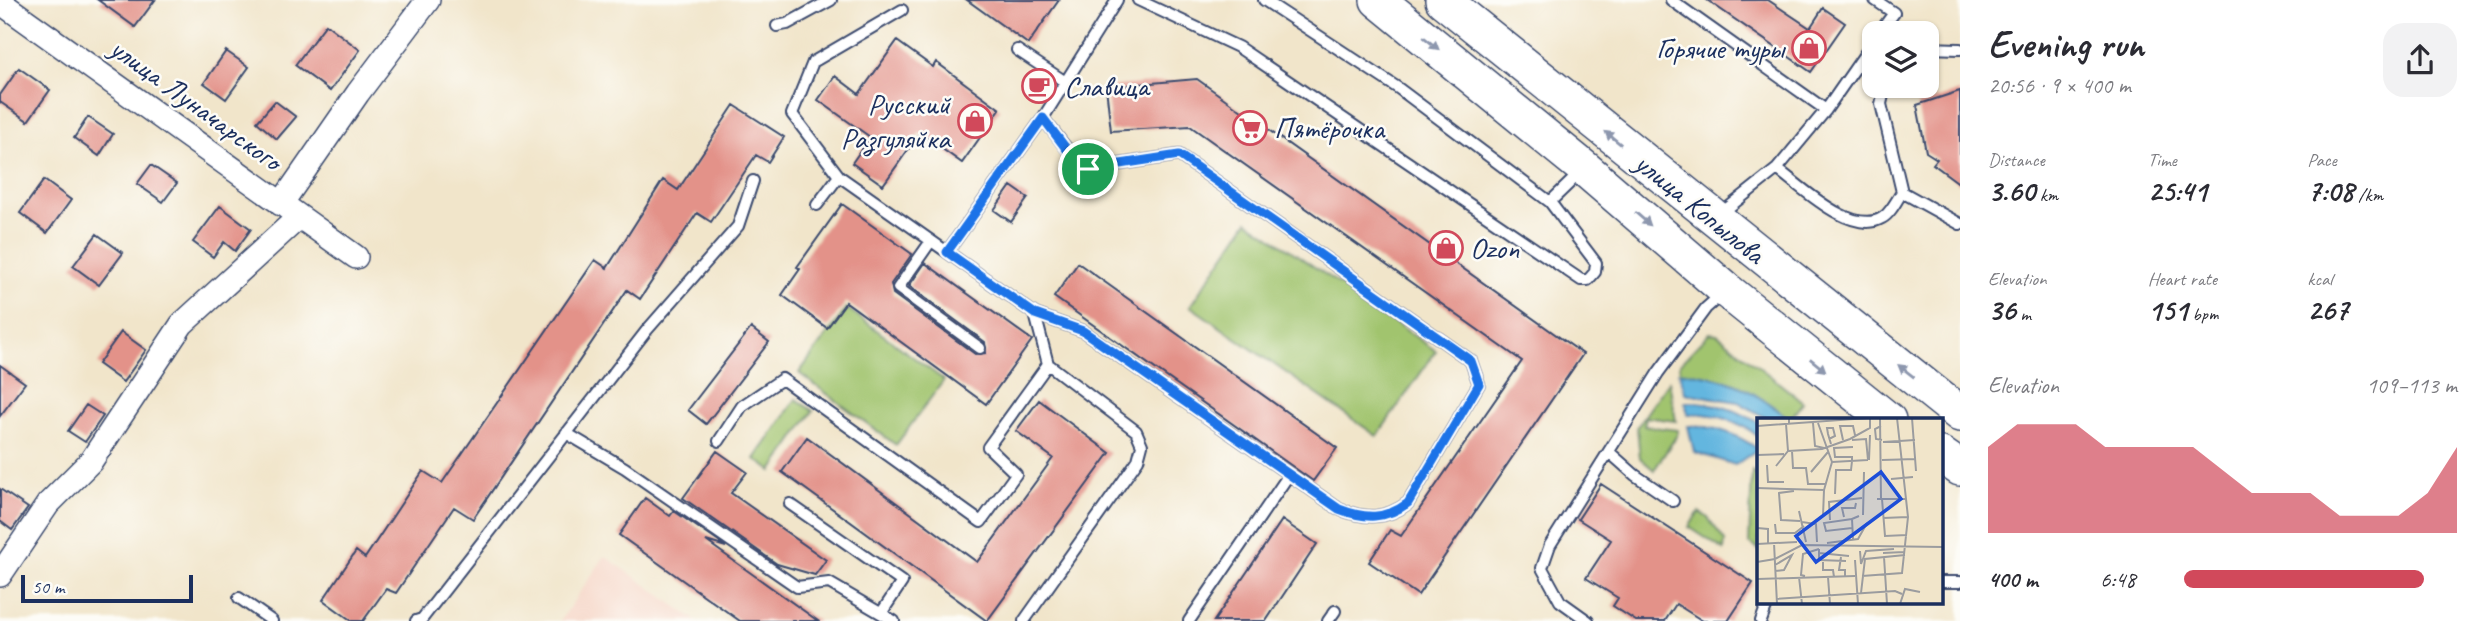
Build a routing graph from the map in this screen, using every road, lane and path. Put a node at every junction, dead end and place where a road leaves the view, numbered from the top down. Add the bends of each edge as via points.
1 (428, 0) edge
2 (831, 0) edge
3 (1117, 0) edge
4 (1138, 0) edge
5 (1264, 0) edge
6 (1378, 0) edge
7 (1443, 0) edge
8 (1671, 0) edge
9 (1875, 0) edge
10 (0, 2) edge
11 (902, 10) dead end
12 (1888, 21) edge
13 (777, 26) dead end
14 (1939, 48) edge
15 (1960, 49) edge
16 (1017, 50) dead end
17 (1862, 58) edge
18 (1064, 81) junction
19 (1882, 98) edge
20 (1826, 110) junction
21 (1043, 118) junction
22 (1584, 168) junction
23 (1777, 169) junction
24 (839, 176) junction
25 (753, 181) dead end
26 (1902, 192) junction
27 (1550, 202) junction
28 (817, 205) dead end
29 (290, 211) junction
30 (1714, 219) junction
31 (1960, 224) edge
32 (932, 241) junction
33 (947, 252) junction
34 (356, 257) dead end
35 (1726, 290) junction
36 (1035, 314) junction
37 (980, 348) dead end
38 (1048, 364) junction
39 (1960, 414) edge
40 (1884, 418) edge
41 (566, 433) junction
42 (719, 441) dead end
43 (1609, 452) junction
44 (1942, 456) edge
45 (1960, 468) edge
46 (1288, 476) junction
47 (1673, 501) dead end
48 (790, 504) dead end
49 (0, 575) edge
50 (1942, 582) edge
51 (1960, 582) edge
52 (239, 598) dead end
53 (1767, 604) edge
54 (1335, 611) dead end
55 (882, 612) junction
56 (272, 621) edge
57 (416, 621) edge
58 (894, 621) edge
59 (1024, 621) edge
60 (1189, 621) edge
61 (1328, 621) edge
62 (1588, 621) edge
63 (1761, 621) edge

1 - 29 street via 358,93
2 - 13 lane
3 - 18 lane
4 - 27 lane via 1238,47 1581,280 1588,280 1596,263
5 - 27 lane via 1398,88
6 -> 22 main road, улица Копылова
30 -> 7 main road, улица Копылова
8 - 20 lane
9 - 12 lane via 1894,13
10 - 29 street, улица Луначарского
11 - 24 lane via 813,62 792,114
14 - 15 lane
16 - 18 lane
17 - 20 lane
18 - 21 lane
19 - 26 lane
20 - 23 lane
21 - 33 lane
21 - 46 lane via 1074,159 1088,169 1179,155 1471,361 1479,384 1408,503 1397,512 1363,518 1339,509
22 - 27 lane
22 -> 35 main road, улица Копылова
23 - 26 lane via 1853,222 1870,223 1885,217
23 - 30 lane
24 - 28 lane
24 - 32 lane
25 - 41 lane via 738,226 647,330
26 - 31 lane
29 - 34 street, улица Луначарского
29 - 49 street via 183,324 91,461 48,505
39 -> 30 main road, улица Копылова
32 - 33 lane
32 - 37 lane via 898,288
33 - 36 lane
35 -> 40 main road, улица Копылова
35 - 43 lane via 1706,308 1658,373
36 - 38 lane
36 - 46 lane via 1083,331
38 - 42 lane via 988,447 1016,474 981,522 782,379 742,406
38 - 59 lane via 1136,431 1142,445 1138,460
41 - 55 lane via 625,468 797,587 829,583
41 - 57 lane
43 - 47 lane
43 - 62 lane via 1550,545 1542,568 1560,601
44 - 45 main road
46 - 60 lane
48 - 55 lane via 902,582
50 - 51 lane
52 - 56 lane
53 - 63 lane
54 - 61 lane
55 - 58 lane

